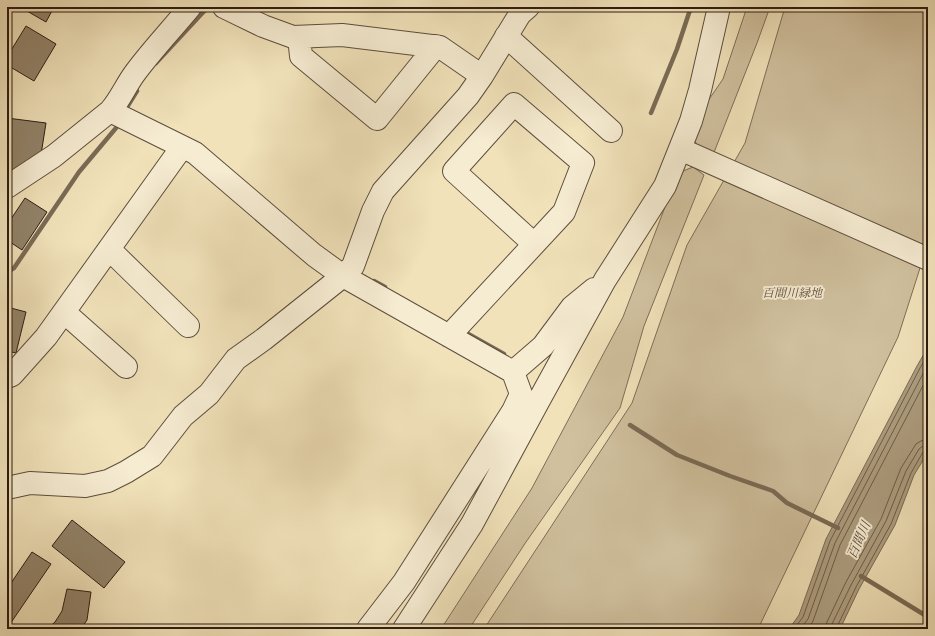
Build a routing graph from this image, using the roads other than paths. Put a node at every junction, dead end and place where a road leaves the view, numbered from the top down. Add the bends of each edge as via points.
1 (190, 7) edge
2 (224, 7) edge
3 (528, 7) edge
4 (719, 7) edge
5 (506, 36) junction
6 (299, 37) junction
7 (436, 46) junction
8 (482, 76) junction
9 (118, 115) junction
10 (611, 131) dead end
11 (182, 147) junction
12 (685, 151) junction
13 (7, 187) edge
14 (534, 244) junction
15 (109, 249) junction
16 (928, 259) edge
17 (343, 276) junction
18 (605, 280) junction
19 (64, 312) junction
20 (188, 326) dead end
21 (454, 330) junction
22 (126, 367) dead end
23 (513, 372) junction
24 (7, 377) edge
25 (538, 402) junction
26 (513, 411) junction
27 (7, 488) edge
28 (368, 629) edge
29 (404, 629) edge

1 - 9 street via 134,74 116,105
2 - 6 street via 263,26
3 - 5 street via 520,14
4 - 12 street
5 - 8 street
5 - 10 street
6 - 7 street via 342,35
6 - 7 street via 301,56 377,119
7 - 8 street
8 - 17 street via 468,96 383,191 353,266
9 - 11 street
9 - 13 street
11 - 15 street
11 - 17 street via 196,153 314,255
12 - 16 street
12 - 18 street
14 - 14 street via 564,212 583,163 514,104 454,171
14 - 21 street
15 - 19 street
15 - 20 street
17 - 21 street
17 - 27 street via 264,340 236,359 209,394 183,416 152,456 108,481 85,486 30,483
18 - 23 street via 572,307 543,346
18 - 25 street
19 - 22 street
19 - 24 street via 25,361
21 - 23 street
23 - 26 street via 521,394
25 - 26 street
25 - 29 street via 472,524
26 - 28 street via 404,582

